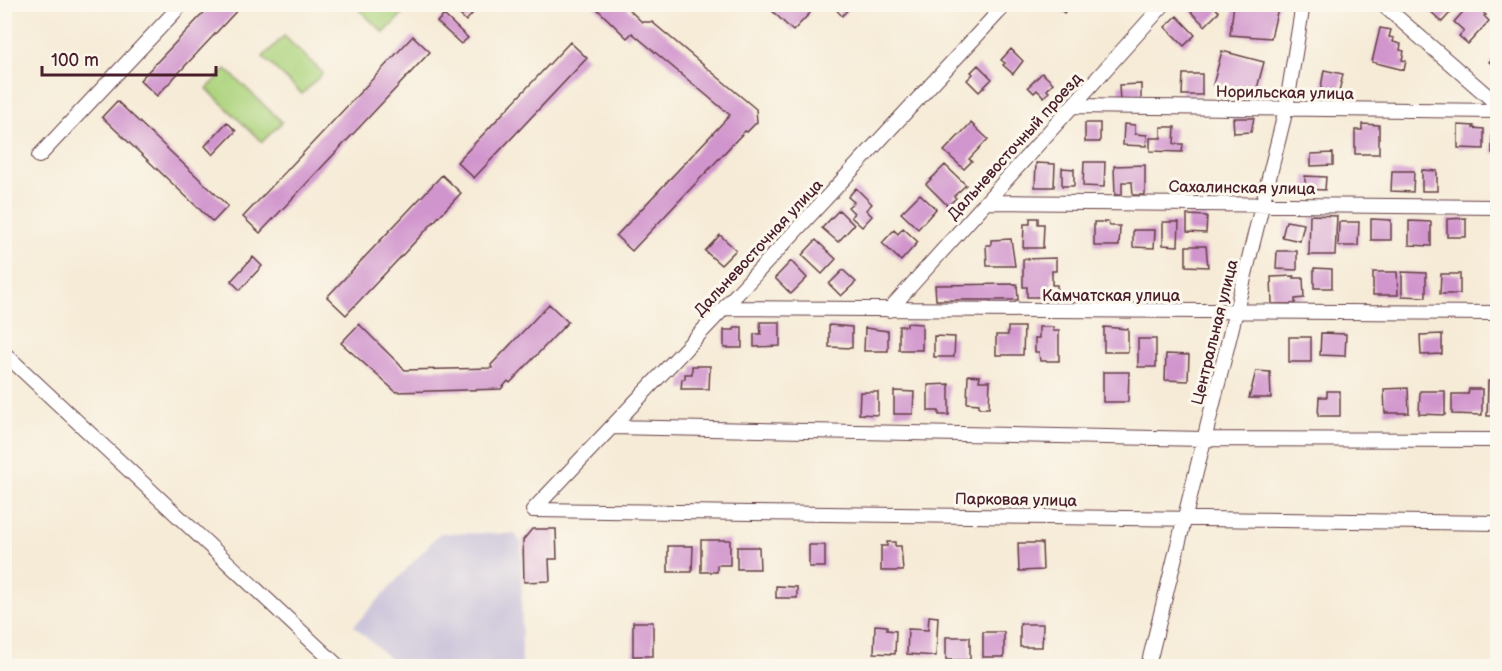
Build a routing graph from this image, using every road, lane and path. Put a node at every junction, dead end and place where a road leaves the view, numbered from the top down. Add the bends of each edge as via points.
1 (182, 4) edge
2 (1006, 4) edge
3 (1164, 4) edge
4 (1303, 4) edge
5 (1382, 4) edge
6 (1497, 105) edge
7 (1073, 106) junction
8 (1286, 109) junction
9 (1497, 111) edge
10 (39, 156) dead end
11 (987, 202) junction
12 (1262, 204) junction
13 (1497, 207) edge
14 (724, 308) junction
15 (889, 310) junction
16 (1236, 312) junction
17 (1497, 314) edge
18 (4, 353) edge
19 (612, 427) junction
20 (1204, 439) junction
21 (1497, 440) edge
22 (533, 510) joint
23 (1185, 518) junction
24 (1497, 523) edge
25 (338, 666) edge
26 (1148, 666) edge

1 - 10 street
2 - 14 street, Дальневосточная улица
3 - 7 street, Дальневосточный проезд
4 - 8 street, Центральная улица
5 - 6 street
7 - 8 street, Норильская улица
7 - 11 street, Дальневосточный проезд
8 - 9 street, Норильская улица
8 - 12 street, Центральная улица
11 - 12 street, Сахалинская улица
11 - 15 street, Дальневосточный проезд
12 - 13 street, Сахалинская улица
12 - 16 street, Центральная улица
14 - 15 street, Камчатская улица
14 - 19 street, Дальневосточная улица
15 - 16 street, Камчатская улица
16 - 17 street, Камчатская улица
16 - 20 street, Центральная улица
18 - 25 street
19 - 20 street
19 - 22 street, Дальневосточная улица
20 - 21 street
20 - 23 street, Центральная улица
22 - 23 street, Парковая улица
23 - 24 street, Парковая улица
23 - 26 street, Центральная улица

